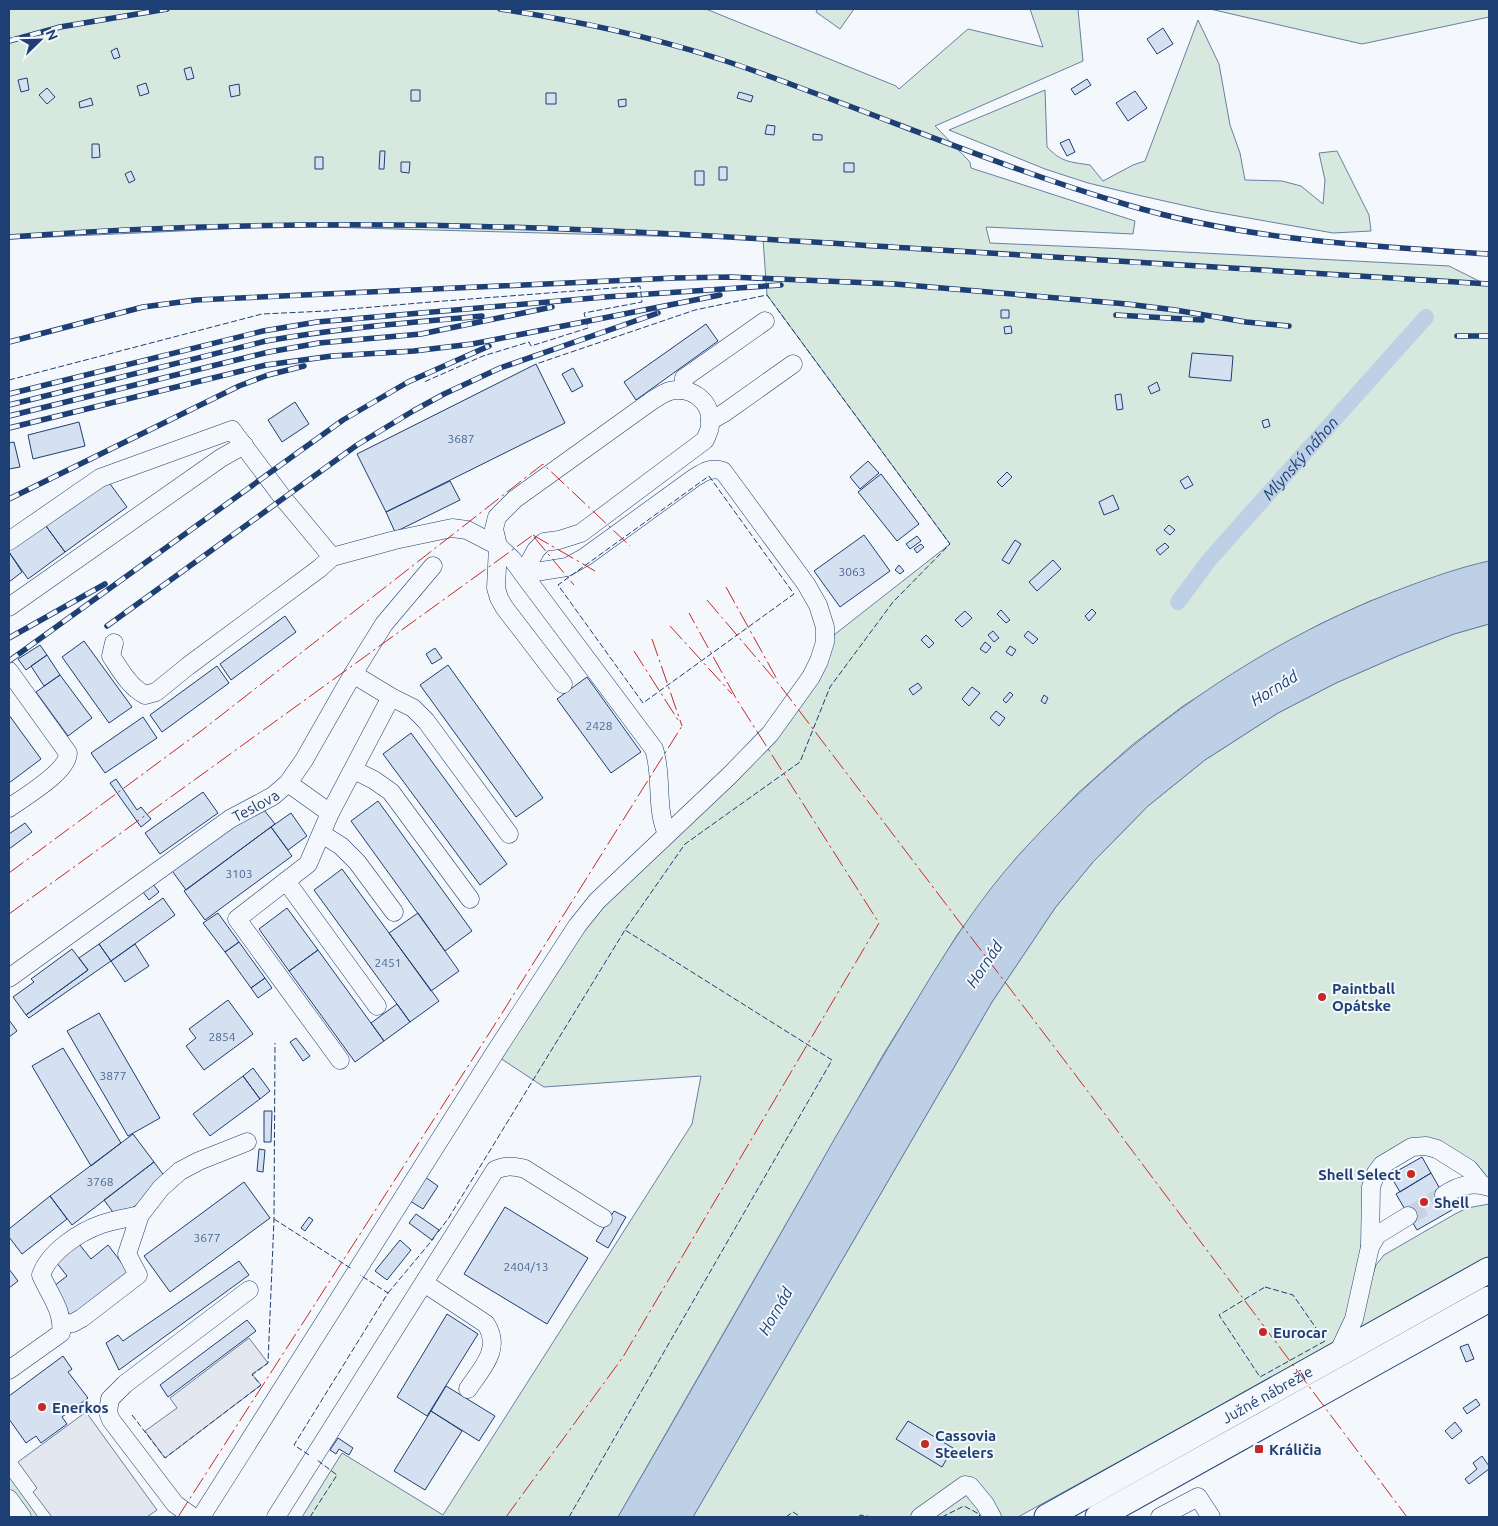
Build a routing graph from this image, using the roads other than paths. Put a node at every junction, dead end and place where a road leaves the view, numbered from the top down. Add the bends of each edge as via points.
1 (766, 321) dead end
2 (793, 364) dead end
3 (683, 390) junction
4 (710, 421) junction
5 (244, 445) junction
6 (9, 541) edge
7 (498, 546) junction
8 (332, 556) junction
9 (433, 566) dead end
10 (523, 574) junction
11 (9, 607) edge
12 (114, 643) dead end
13 (9, 671) edge
14 (353, 674) junction
15 (563, 684) dead end
16 (391, 698) junction
17 (354, 770) junction
18 (288, 783) junction
19 (9, 808) edge
20 (330, 813) junction
21 (322, 834) junction
22 (509, 834) dead end
23 (667, 834) junction
24 (286, 882) junction
25 (470, 899) dead end
26 (394, 912) dead end
27 (9, 978) edge
28 (377, 1006) dead end
29 (340, 1060) dead end
30 (248, 1142) dead end
31 (1485, 1186) edge
32 (1444, 1195) tunnel mouth
33 (140, 1215) junction
34 (1408, 1216) tunnel mouth
35 (603, 1218) dead end
36 (1370, 1247) junction
37 (1489, 1270) edge
38 (424, 1283) junction
39 (249, 1290) dead end
40 (1489, 1299) edge
41 (62, 1324) junction
42 (1337, 1355) junction
43 (9, 1370) edge
44 (468, 1389) dead end
45 (9, 1499) edge
46 (22, 1517) edge
47 (193, 1517) edge
48 (201, 1517) edge
49 (276, 1517) edge
50 (920, 1517) edge
51 (992, 1517) edge
52 (1047, 1517) edge
53 (1098, 1517) edge
54 (1160, 1517) edge
55 (1211, 1517) edge

1 - 3 street via 684,378
2 - 4 street
3 - 4 street via 696,394 706,404
3 - 7 street via 668,391 650,402 515,498 497,517 494,529
4 - 10 street via 705,440 581,533 544,542
5 - 6 street via 232,430 100,478
5 - 8 street
5 - 11 street
7 - 8 street via 467,530 452,528
7 - 10 street
7 - 15 street via 496,588 499,598
8 - 12 street via 156,692 145,695 137,691 123,675 112,656
9 - 14 street, Teslova via 384,624
10 - 23 street via 654,749 662,821
10 - 23 street via 573,564 694,478 717,469 723,471 818,605 825,627 825,642 812,677 770,734
13 - 19 street via 68,752 68,759 59,772
14 - 16 street
14 - 18 street, Teslova
16 - 17 street
16 - 22 street via 413,708 426,721
17 - 20 street
17 - 25 street via 391,792
18 - 20 street
18 - 27 street, Teslova via 273,796 230,818
20 - 21 street
21 - 24 street via 308,864
21 - 26 street via 357,862
23 - 48 street via 597,901 577,926
24 - 28 street
24 - 29 street via 236,919
30 - 33 street via 180,1171 161,1188
31 - 32 street via 1466,1185
31 - 36 street via 1469,1169 1437,1149 1412,1147 1382,1165 1376,1173 1371,1187
33 - 41 street via 127,1254 138,1275 82,1318
33 - 41 street via 102,1224 51,1255 41,1275
34 - 36 street via 1377,1235
35 - 38 street via 525,1168 502,1167 495,1170
36 - 42 street via 1354,1319
37 - 42 highway, Južné nábrežie
38 - 44 street via 486,1324 491,1332 491,1354
38 - 49 street
39 - 47 street via 125,1384 114,1394 108,1406 111,1420 159,1484 175,1504
40 - 53 highway, Južné nábrežie
41 - 43 street via 60,1333
42 - 52 highway, Južné nábrežie
45 - 46 street
50 - 51 street via 965,1486 970,1486
54 - 55 street via 1198,1497

